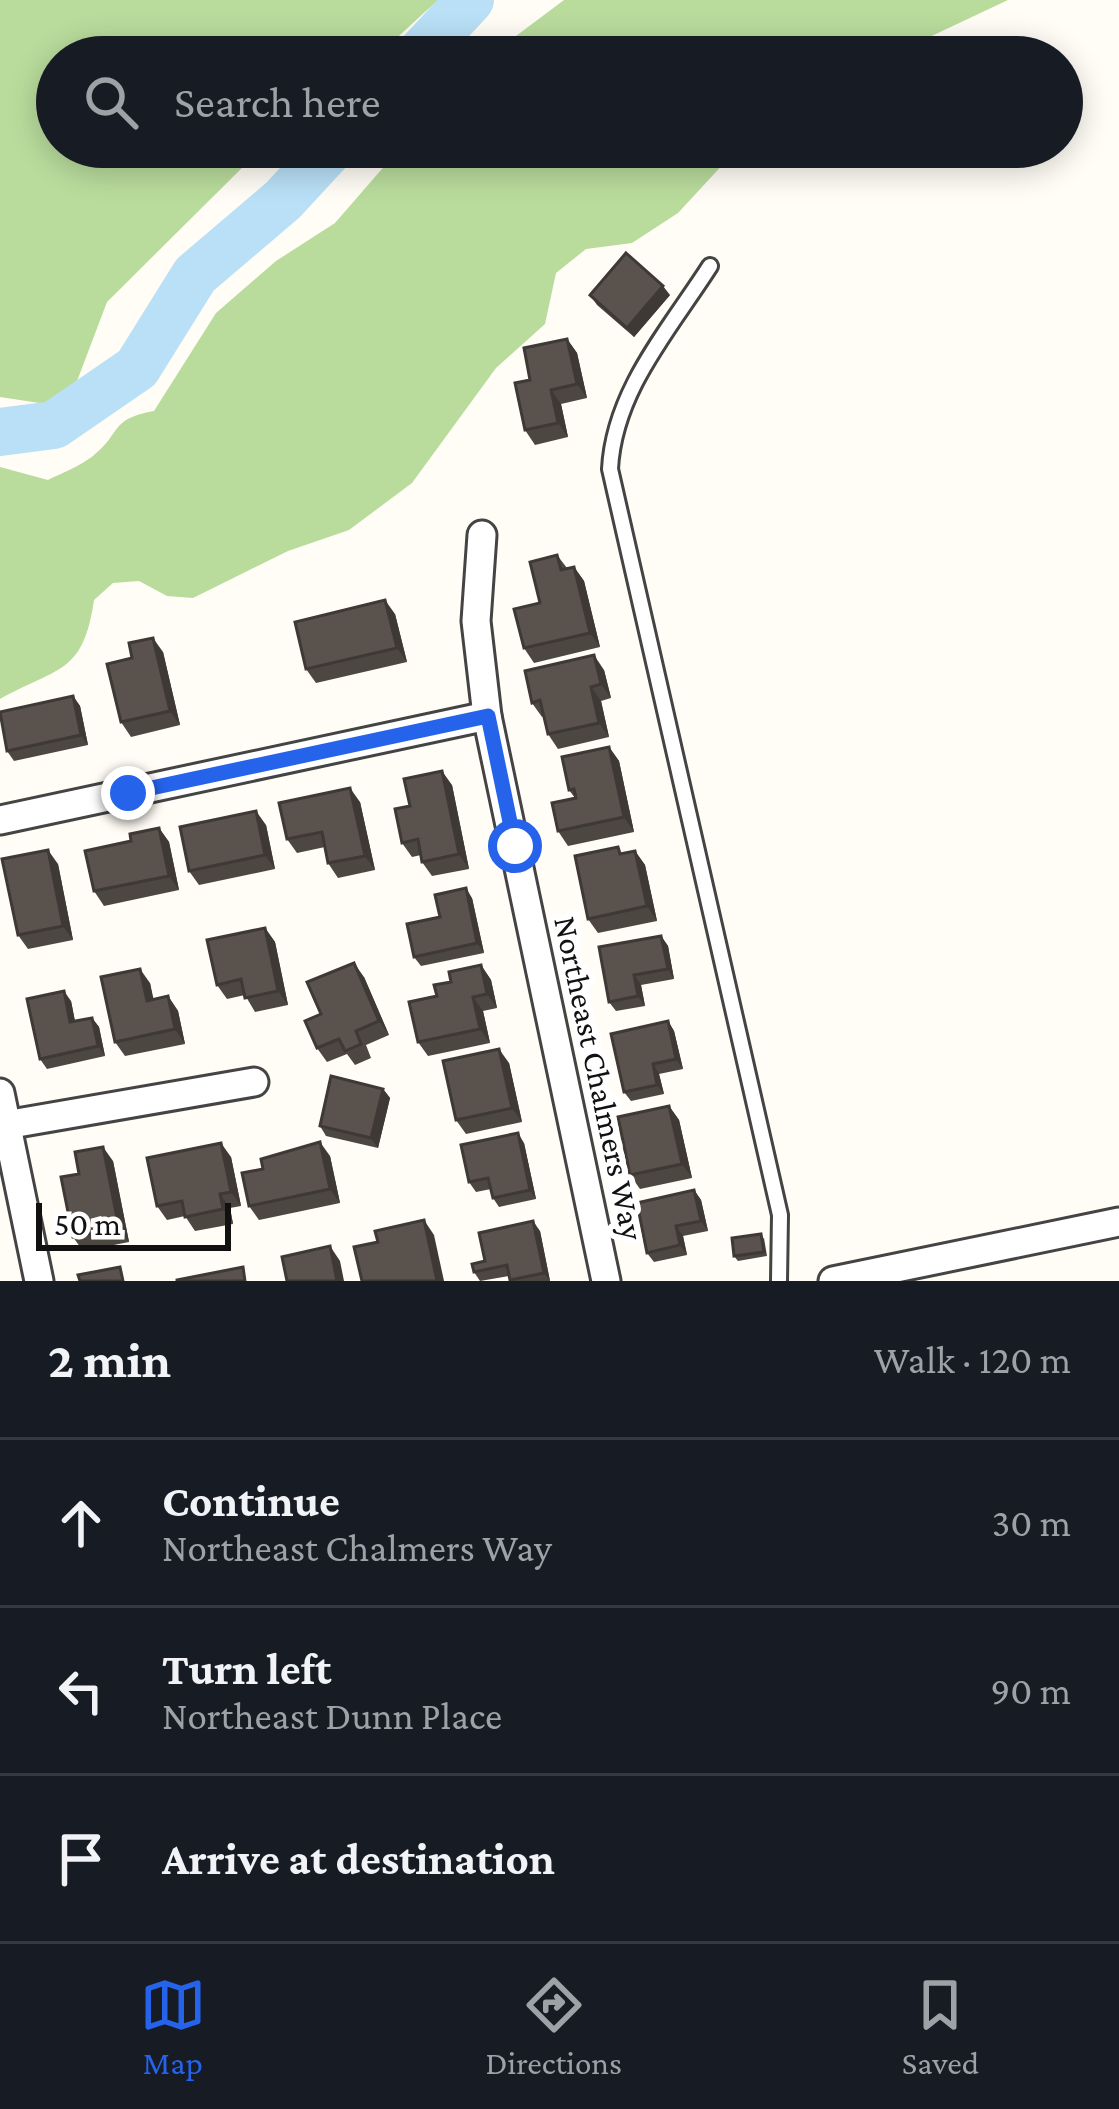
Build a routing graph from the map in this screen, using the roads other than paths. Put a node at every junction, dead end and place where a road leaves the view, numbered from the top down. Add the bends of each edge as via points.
1 (710, 266) dead end
2 (482, 535) dead end
3 (488, 716) junction
4 (0, 820) edge
5 (254, 1082) dead end
6 (0, 1093) edge
7 (3, 1125) edge
8 (1119, 1222) edge
9 (39, 1281) edge
10 (606, 1281) edge
11 (779, 1281) edge
12 (832, 1281) edge

1 - 11 lane via 628,394 610,469 780,1215
2 - 3 street, Northeast Chalmers Way via 476,621
3 - 4 street
3 - 10 street, Northeast Chalmers Way
5 - 7 street
6 - 7 street
7 - 9 street
8 - 12 street

